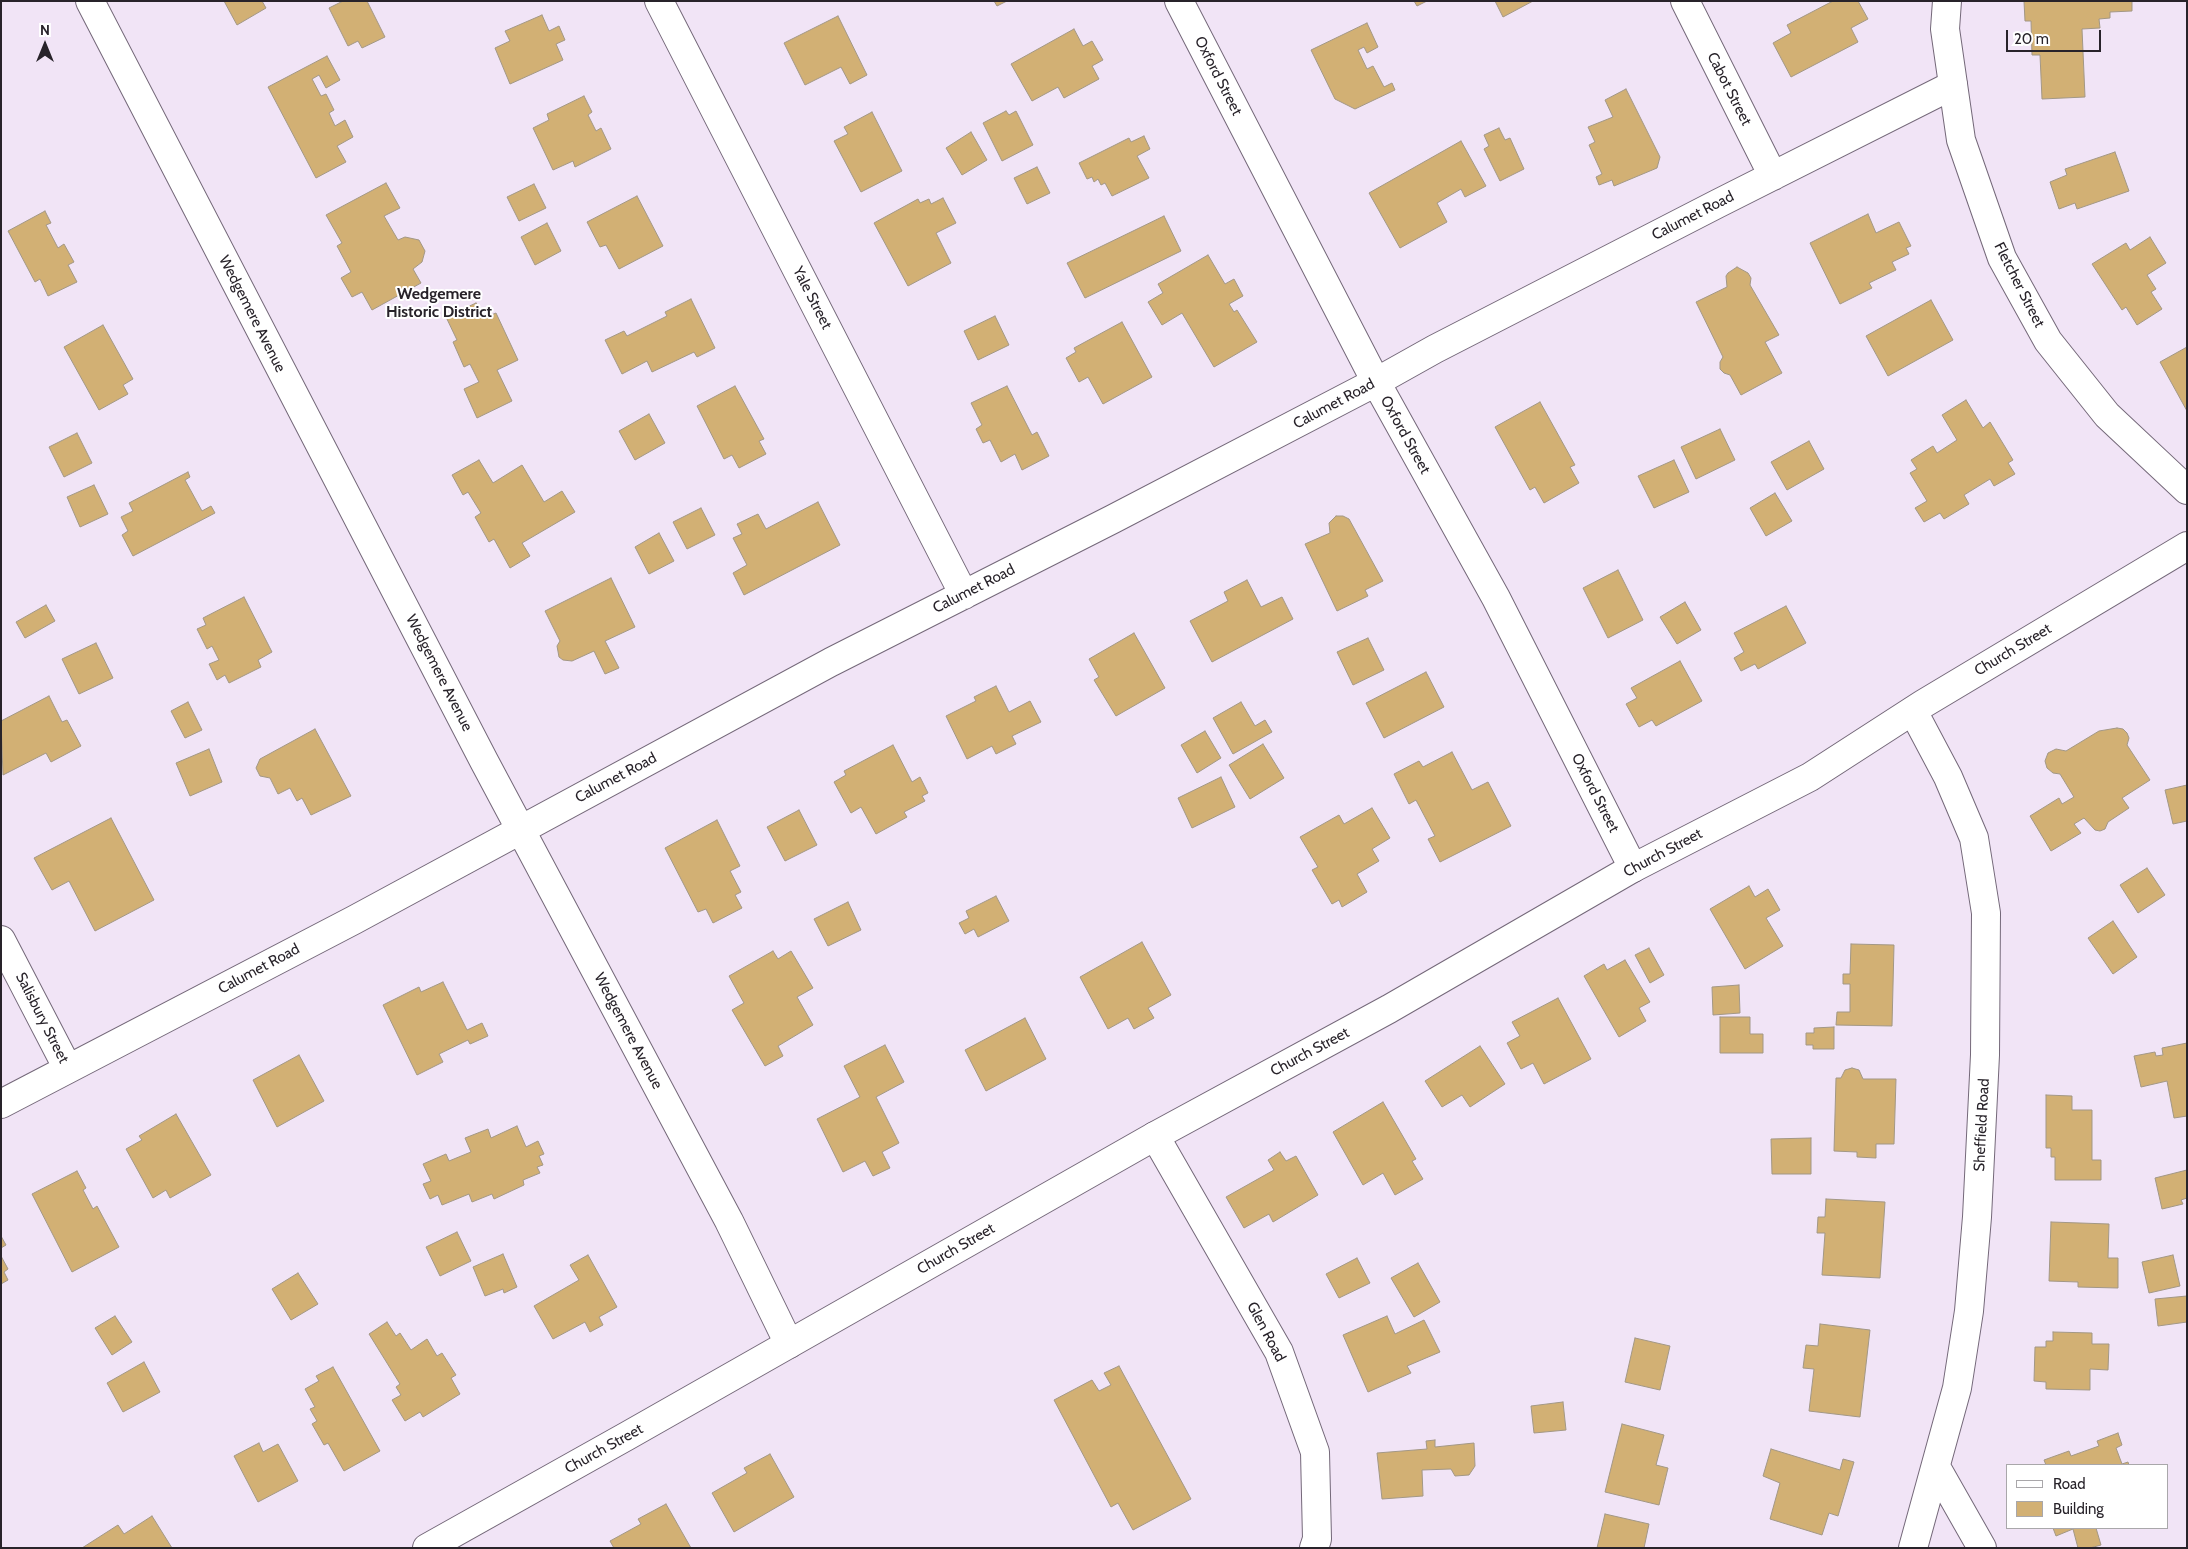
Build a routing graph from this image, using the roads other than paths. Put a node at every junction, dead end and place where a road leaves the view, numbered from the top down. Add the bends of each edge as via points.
1 (90, 1) edge
2 (659, 1) edge
3 (1179, 1) edge
4 (1685, 1) edge
5 (1947, 1) edge
6 (1953, 85) junction
7 (1773, 176) junction
8 (1376, 382) junction
9 (2187, 490) edge
10 (2187, 546) edge
11 (964, 595) junction
12 (1913, 711) junction
13 (521, 829) junction
14 (1633, 868) junction
15 (1, 940) edge
16 (68, 1069) junction
17 (1, 1104) edge
18 (1155, 1136) junction
19 (789, 1344) junction
20 (1936, 1467) junction
21 (427, 1548) edge
22 (1314, 1548) edge
23 (1913, 1548) edge
24 (1982, 1548) edge

1 - 13 street, Wedgemere Avenue
2 - 11 street, Yale Street
3 - 8 street, Oxford Street
4 - 7 street, Cabot Street
5 - 6 street, Fletcher Street via 1945,30
6 - 7 street, Calumet Road
6 - 9 street, Fletcher Street via 1961,140 2002,258 2048,341 2107,415
7 - 8 street, Calumet Road
8 - 11 street, Calumet Road
8 - 14 street, Oxford Street via 1496,598
10 - 12 street, Church Street
11 - 13 street, Calumet Road via 831,662
12 - 14 street, Church Street via 1810,777
12 - 20 street, Sheffield Road via 1948,777 1974,838 1986,913 1985,1055 1970,1302 1957,1388
13 - 16 street, Calumet Road
13 - 19 street, Wedgemere Avenue via 729,1221
14 - 18 street, Church Street via 1389,1009
15 - 16 street, Salisbury Street
16 - 17 street, Calumet Road
18 - 19 street, Church Street
18 - 22 street, Glen Road via 1279,1352 1315,1452 1317,1539
19 - 21 street, Church Street
20 - 23 street, Sheffield Road
20 - 24 street

